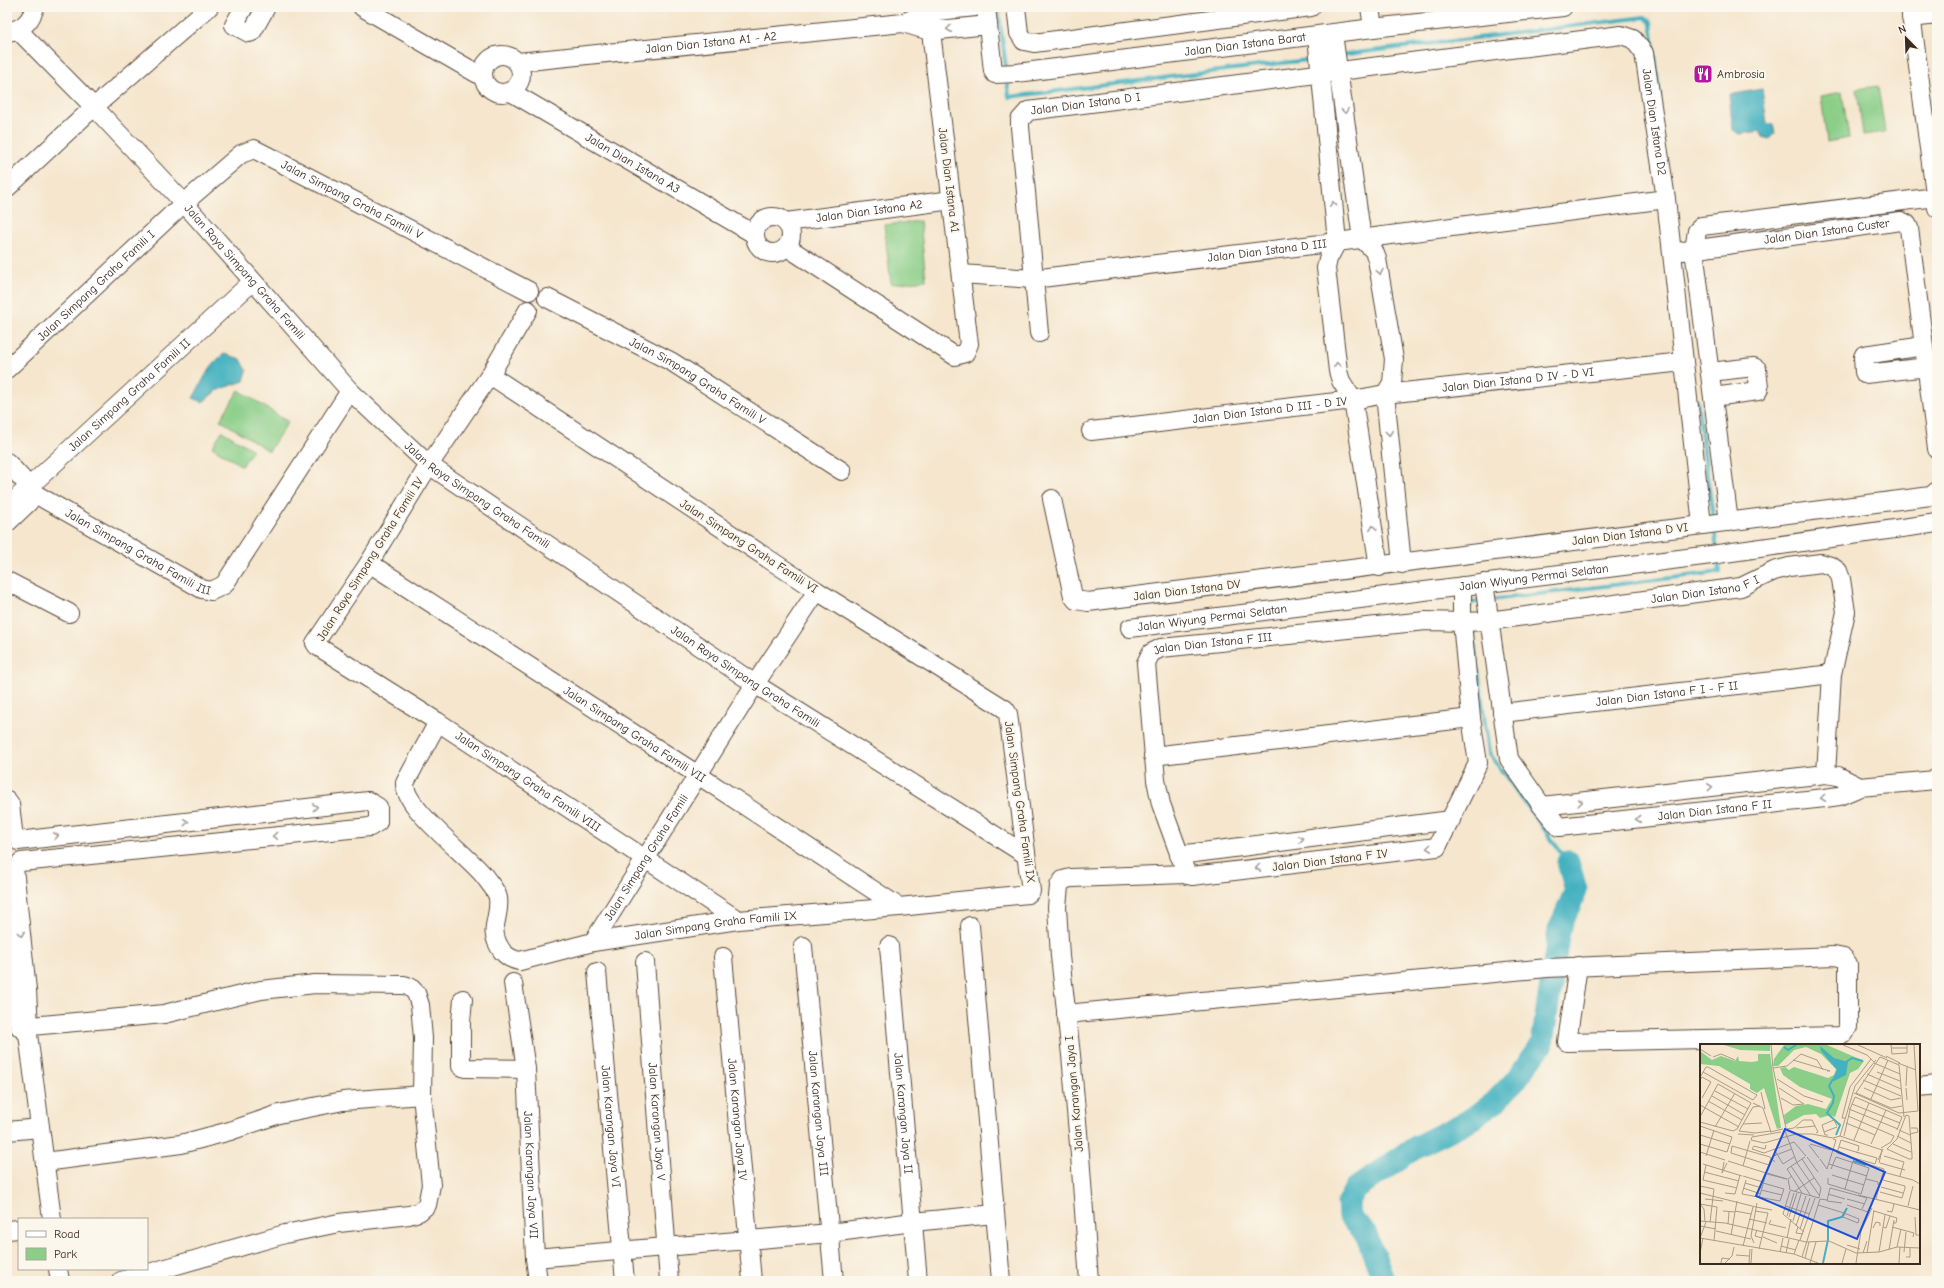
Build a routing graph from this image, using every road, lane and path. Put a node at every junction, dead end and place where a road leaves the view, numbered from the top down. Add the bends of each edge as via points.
1 (35, 7) edge
2 (209, 7) edge
3 (244, 7) edge
4 (266, 7) edge
5 (362, 7) edge
6 (975, 7) edge
7 (986, 7) edge
8 (1016, 7) edge
9 (1311, 7) edge
10 (1370, 7) edge
11 (1564, 7) edge
12 (928, 10) edge
13 (1910, 13) edge
14 (1937, 14) edge
15 (904, 23) junction
16 (988, 25) junction
17 (1372, 28) junction
18 (12, 31) edge
19 (930, 31) junction
20 (1326, 39) junction
21 (518, 62) junction
22 (1339, 69) junction
23 (1320, 71) junction
24 (483, 77) junction
25 (511, 92) junction
26 (94, 107) junction
27 (7, 188) edge
28 (1666, 199) junction
29 (952, 200) junction
30 (1936, 202) edge
31 (184, 203) junction
32 (786, 222) junction
33 (754, 234) junction
34 (1362, 239) junction
35 (1337, 242) junction
36 (787, 247) junction
37 (1683, 251) junction
38 (961, 274) junction
39 (1034, 279) junction
40 (252, 282) junction
41 (529, 291) junction
42 (547, 298) junction
43 (528, 310) junction
44 (1039, 333) dead end
45 (1924, 346) junction
46 (1683, 362) junction
47 (1928, 367) junction
48 (7, 369) edge
49 (1710, 372) junction
50 (490, 375) junction
51 (350, 391) junction
52 (1385, 394) junction
53 (1713, 397) junction
54 (1353, 400) junction
55 (1091, 431) dead end
56 (1937, 448) edge
57 (7, 462) edge
58 (429, 465) junction
59 (842, 471) dead end
60 (33, 491) junction
61 (1937, 491) edge
62 (1052, 498) dead end
63 (7, 507) edge
64 (7, 523) edge
65 (1716, 523) junction
66 (1937, 523) edge
67 (368, 563) junction
68 (1391, 565) junction
69 (7, 581) edge
70 (1462, 586) junction
71 (1484, 587) junction
72 (817, 591) junction
73 (1392, 595) junction
74 (69, 613) dead end
75 (1486, 618) junction
76 (1464, 622) junction
77 (1130, 628) dead end
78 (317, 646) joint
79 (1832, 674) junction
80 (755, 684) junction
81 (1502, 713) junction
82 (1008, 714) joint
83 (1471, 718) junction
84 (438, 722) junction
85 (1153, 756) junction
86 (1826, 774) junction
87 (698, 775) junction
88 (1935, 780) dead end
89 (1860, 787) junction
90 (7, 800) edge
91 (1542, 806) junction
92 (1451, 820) junction
93 (13, 839) edge
94 (1179, 855) junction
95 (1026, 856) junction
96 (646, 860) junction
97 (14, 866) edge
98 (1189, 875) junction
99 (899, 907) junction
100 (738, 920) junction
101 (970, 926) dead end
102 (7, 934) edge
103 (594, 942) junction
104 (803, 946) dead end
105 (889, 946) dead end
106 (723, 957) dead end
107 (645, 962) dead end
108 (1572, 967) junction
109 (597, 972) dead end
110 (513, 984) dead end
111 (463, 999) dead end
112 (1066, 1014) junction
113 (22, 1024) edge
114 (526, 1069) junction
115 (1937, 1086) edge
116 (1920, 1087) edge
117 (422, 1095) junction
118 (40, 1128) junction
119 (7, 1131) edge
120 (45, 1162) junction
121 (995, 1214) junction
122 (52, 1218) edge
123 (913, 1222) junction
124 (18, 1229) edge
125 (7, 1230) edge
126 (830, 1233) junction
127 (749, 1240) junction
128 (666, 1246) junction
129 (622, 1250) junction
130 (535, 1258) junction
131 (58, 1270) edge
132 (60, 1281) edge
133 (121, 1281) edge
134 (538, 1281) edge
135 (625, 1281) edge
136 (669, 1281) edge
137 (752, 1281) edge
138 (834, 1281) edge
139 (918, 1281) edge
140 (1001, 1281) edge
141 (1089, 1281) edge

1 - 18 street via 32,17
2 - 26 street
3 - 4 street via 234,25 249,33
5 - 24 street
6 - 12 street, Jalan Dian Istana A1 - A2
7 - 16 street, Jalan Dian Istana Barat
8 - 9 street via 1019,33 1024,40 1034,43
10 - 17 street
11 - 17 street, Jalan Dian Istana Barat
12 - 15 street, Jalan Dian Istana A1 - A2
12 - 19 street, Jalan Dian Istana A1
13 - 14 street
13 - 30 street
15 - 19 street, Jalan Dian Istana A1 - A2
15 - 21 street, Jalan Dian Istana A1 - A2
16 -> 19 street, Jalan Dian Istana A1 - A2
16 - 20 street, Jalan Dian Istana Barat via 995,74
17 - 20 street, Jalan Dian Istana Barat
18 - 26 street, Jalan Raya Simpang Graha Famili
19 - 29 street, Jalan Dian Istana A1
20 - 22 street
20 - 23 street
21 - 24 street via 503,55 494,56 485,65
21 - 25 street via 521,68 520,82
22 - 23 street, Jalan Dian Istana D I
22 - 28 street, Jalan Dian Istana D2 via 1621,35 1633,39 1644,53
22 -> 34 street
35 -> 23 street
23 - 39 street, Jalan Dian Istana D I via 1028,112 1020,120 1020,127
24 - 25 street via 485,84 496,93
25 - 33 street, Jalan Dian Istana A3
26 - 27 street
26 - 31 street, Jalan Raya Simpang Graha Famili
28 - 34 street
28 - 37 street, Jalan Dian Istana D VI
29 - 32 street, Jalan Dian Istana A2
29 - 38 street, Jalan Dian Istana A1
30 - 37 street via 1702,226
31 - 40 street, Jalan Raya Simpang Graha Famili
31 - 41 street, Jalan Simpang Graha Famili V via 241,154 258,149
31 - 48 street, Jalan Simpang Graha Famili I
32 - 33 street via 780,218 766,218 756,227
32 - 36 street via 792,234
33 - 36 street via 755,242 766,252 773,254
34 - 35 street
34 -> 52 street via 1374,251 1377,259 1394,359 1392,383
35 - 39 street, Jalan Dian Istana D III
54 -> 35 street, Jalan Dian Istana D III via 1338,371 1326,268
36 - 38 street, Jalan Dian Istana A1 via 955,356 965,353 969,344
37 - 45 street, Jalan Dian Istana Custer via 1903,222 1909,228
37 - 46 street, Jalan Dian Istana D VI
37 - 49 street
38 - 39 street, Jalan Dian Istana D III
39 - 44 street, Jalan Dian Istana D I
40 - 51 street, Jalan Raya Simpang Graha Famili
40 - 60 street, Jalan Simpang Graha Famili II
41 - 42 street via 538,289 546,294
41 - 43 street via 524,296 524,304
42 - 43 street via 542,311
42 - 59 street, Jalan Simpang Graha Famili V via 672,362
43 - 50 street, Jalan Raya Simpang Graha Famili IV
45 - 47 street, Jalan Dian Istana Custer
45 - 47 street via 1863,356 1864,372 1866,374
46 - 52 street, Jalan Dian Istana D IV - D VI
46 - 65 street, Jalan Dian Istana D VI
47 - 56 street, Jalan Dian Istana Custer
49 - 53 street
49 - 53 street via 1754,367 1757,369 1760,388 1758,391
50 - 58 street, Jalan Raya Simpang Graha Famili IV
50 - 72 street, Jalan Simpang Graha Famili VI
51 - 58 street, Jalan Raya Simpang Graha Famili
51 - 60 street, Jalan Simpang Graha Famili III via 219,589 202,589
52 - 54 street, Jalan Dian Istana D IV - D VI
52 -> 68 street
53 - 65 street
54 - 55 street, Jalan Dian Istana D III - D IV
68 -> 54 street, Jalan Dian Istana D III - D IV
57 - 60 street, Jalan Simpang Graha Famili III
58 - 67 street, Jalan Raya Simpang Graha Famili IV
58 - 80 street, Jalan Raya Simpang Graha Famili
60 - 63 street, Jalan Simpang Graha Famili II
60 - 64 street, Jalan Simpang Graha Famili II
61 - 65 street via 1930,496
62 - 68 street, Jalan Dian Istana DV via 1073,596 1081,602
65 - 68 street, Jalan Dian Istana D VI
66 - 71 street, Jalan Wiyung Permai Selatan
67 - 78 street, Jalan Raya Simpang Graha Famili IV via 316,640
67 - 87 street, Jalan Simpang Graha Famili VII
68 - 73 street
69 - 74 street
70 - 71 street, Jalan Wiyung Permai Selatan
70 - 73 street, Jalan Wiyung Permai Selatan
70 - 76 street, Jalan Dian Istana F IV
71 - 75 street, Jalan Dian Istana F II
72 - 80 street, Jalan Simpang Graha Famili
72 - 82 street, Jalan Simpang Graha Famili VI via 1003,707
73 - 77 street, Jalan Wiyung Permai Selatan
75 - 76 street, Jalan Dian Istana F I
75 - 79 street, Jalan Dian Istana F I via 1741,587 1774,571 1821,563 1838,571 1846,612
75 - 81 street, Jalan Dian Istana F II
76 - 83 street, Jalan Dian Istana F IV
76 - 85 street, Jalan Dian Istana F III via 1426,621 1155,650 1147,658 1146,663
78 - 84 street, Jalan Simpang Graha Famili VIII
79 - 81 street, Jalan Dian Istana F I - F II
79 - 86 street
80 - 87 street, Jalan Simpang Graha Famili
80 - 95 street, Jalan Raya Simpang Graha Famili
81 - 91 street, Jalan Dian Istana F II via 1509,759
82 - 95 street, Jalan Simpang Graha Famili IX
83 - 85 street
83 - 92 street, Jalan Dian Istana F IV via 1478,763
84 - 96 street, Jalan Simpang Graha Famili VIII
84 - 103 street, Jalan Simpang Graha Famili IX via 405,783 405,788 417,809 479,869 496,892 496,942 509,957 520,961
85 - 94 street, Jalan Dian Istana F III via 1161,804
86 - 89 street, Jalan Dian Istana F II via 1838,776
91 -> 86 street, Jalan Dian Istana F II
87 - 96 street, Jalan Simpang Graha Famili
87 - 99 street, Jalan Simpang Graha Famili VII
88 - 89 street
89 -> 91 street, Jalan Dian Istana F II via 1832,797 1562,827 1558,826
90 - 93 street via 10,804
94 -> 92 street, Jalan Dian Istana F IV
92 -> 98 street, Jalan Dian Istana F IV via 1434,848
93 - 97 street via 22,847 23,854
93 -> 97 street via 368,801 378,807 378,822 370,827
94 - 98 street, Jalan Dian Istana F III
95 - 99 street, Jalan Simpang Graha Famili IX via 1032,889 1028,894
96 - 100 street, Jalan Simpang Graha Famili VIII
96 - 103 street, Jalan Simpang Graha Famili
97 -> 113 street
98 - 112 street, Jalan Karangan Jaya I via 1063,880 1059,886 1057,906
99 - 100 street, Jalan Simpang Graha Famili IX
100 - 103 street, Jalan Simpang Graha Famili IX
101 - 121 street
102 - 113 street
104 - 126 street, Jalan Karangan Jaya III
105 - 123 street, Jalan Karangan Jaya II
106 - 127 street, Jalan Karangan Jaya IV
107 - 128 street, Jalan Karangan Jaya V
108 - 108 street via 1834,956 1844,958 1848,964 1848,1027 1844,1034 1839,1036 1567,1042
108 - 112 street
109 - 129 street, Jalan Karangan Jaya VI
110 - 114 street, Jalan Karangan Jaya VII
111 - 114 street via 462,1066
112 - 141 street, Jalan Karangan Jaya I
113 - 117 street via 164,1014 262,990 315,984 410,987 416,993 420,1005 423,1038
113 - 118 street
114 - 130 street, Jalan Karangan Jaya VII
115 - 116 street
117 - 120 street via 343,1101 279,1114 181,1144
117 - 133 street via 431,1185 429,1200 424,1209 409,1215 339,1223 285,1234
118 - 119 street
118 - 120 street
120 - 122 street
121 - 123 street
121 - 140 street
123 - 126 street
123 - 139 street, Jalan Karangan Jaya II
124 - 125 street
126 - 127 street
126 - 138 street, Jalan Karangan Jaya III
127 - 128 street
127 - 137 street, Jalan Karangan Jaya IV
128 - 129 street
128 - 136 street, Jalan Karangan Jaya V
129 - 130 street
129 - 135 street, Jalan Karangan Jaya VI
130 - 134 street, Jalan Karangan Jaya VII
131 - 132 street

